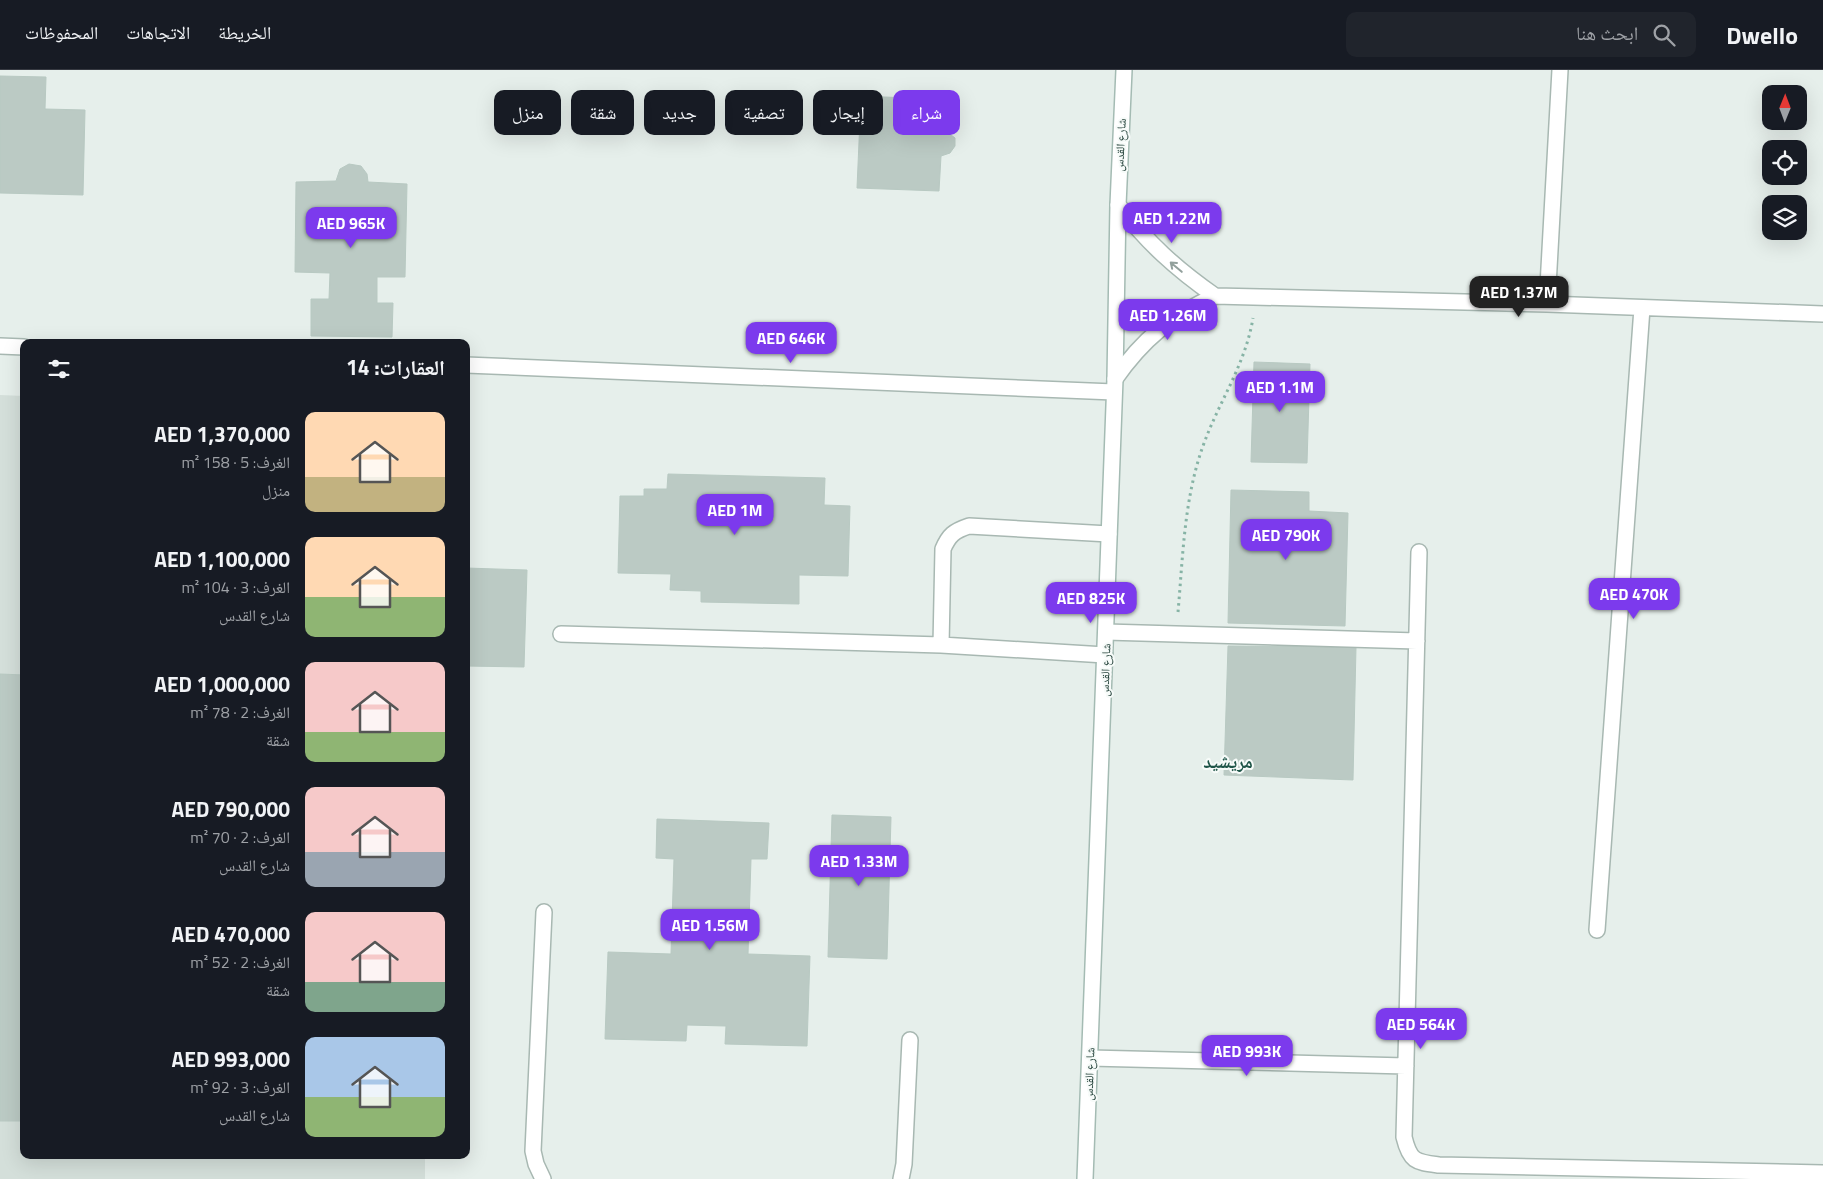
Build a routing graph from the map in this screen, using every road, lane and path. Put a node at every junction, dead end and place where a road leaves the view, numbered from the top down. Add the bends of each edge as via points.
1 (1124, 70) edge
2 (1560, 70) edge
3 (1118, 205) junction
4 (1215, 296) junction
5 (1254, 296) junction
6 (1547, 304) junction
7 (1642, 308) junction
8 (1823, 314) edge
9 (0, 346) edge
10 (20, 347) edge
11 (470, 365) edge
12 (1115, 386) junction
13 (1109, 534) junction
14 (1419, 552) dead end
15 (1106, 632) junction
16 (561, 634) dead end
17 (1176, 634) junction
18 (1417, 641) junction
19 (941, 645) junction
20 (1105, 654) junction
21 (544, 912) dead end
22 (1597, 930) dead end
23 (910, 1040) dead end
24 (1090, 1058) junction
25 (1406, 1066) junction
26 (1823, 1173) edge
27 (543, 1179) edge
28 (901, 1179) edge
29 (1085, 1179) edge

1 - 3 street, شارع القدس
2 - 6 street
4 -> 3 street via 1162,255
3 - 12 street, شارع القدس
4 - 5 street
4 - 12 street via 1195,305 1142,344
5 - 6 street
5 - 17 path via 1252,325 1245,353 1215,416 1194,476 1186,520
6 - 7 street
7 - 8 street
7 - 22 street
9 - 10 street
11 - 12 street
12 - 13 street, شارع القدس
13 - 15 street, شارع القدس
13 - 19 street via 968,526 958,530 948,537 943,549
14 - 18 street
15 - 17 street
15 - 20 street, شارع القدس
16 - 19 street
17 - 18 street
18 - 25 street
19 - 20 street
20 - 24 street, شارع القدس
21 - 27 street via 533,1151
23 - 28 street
24 - 25 street
24 - 29 street, شارع القدس
25 - 26 street via 1404,1137 1408,1152 1418,1162

